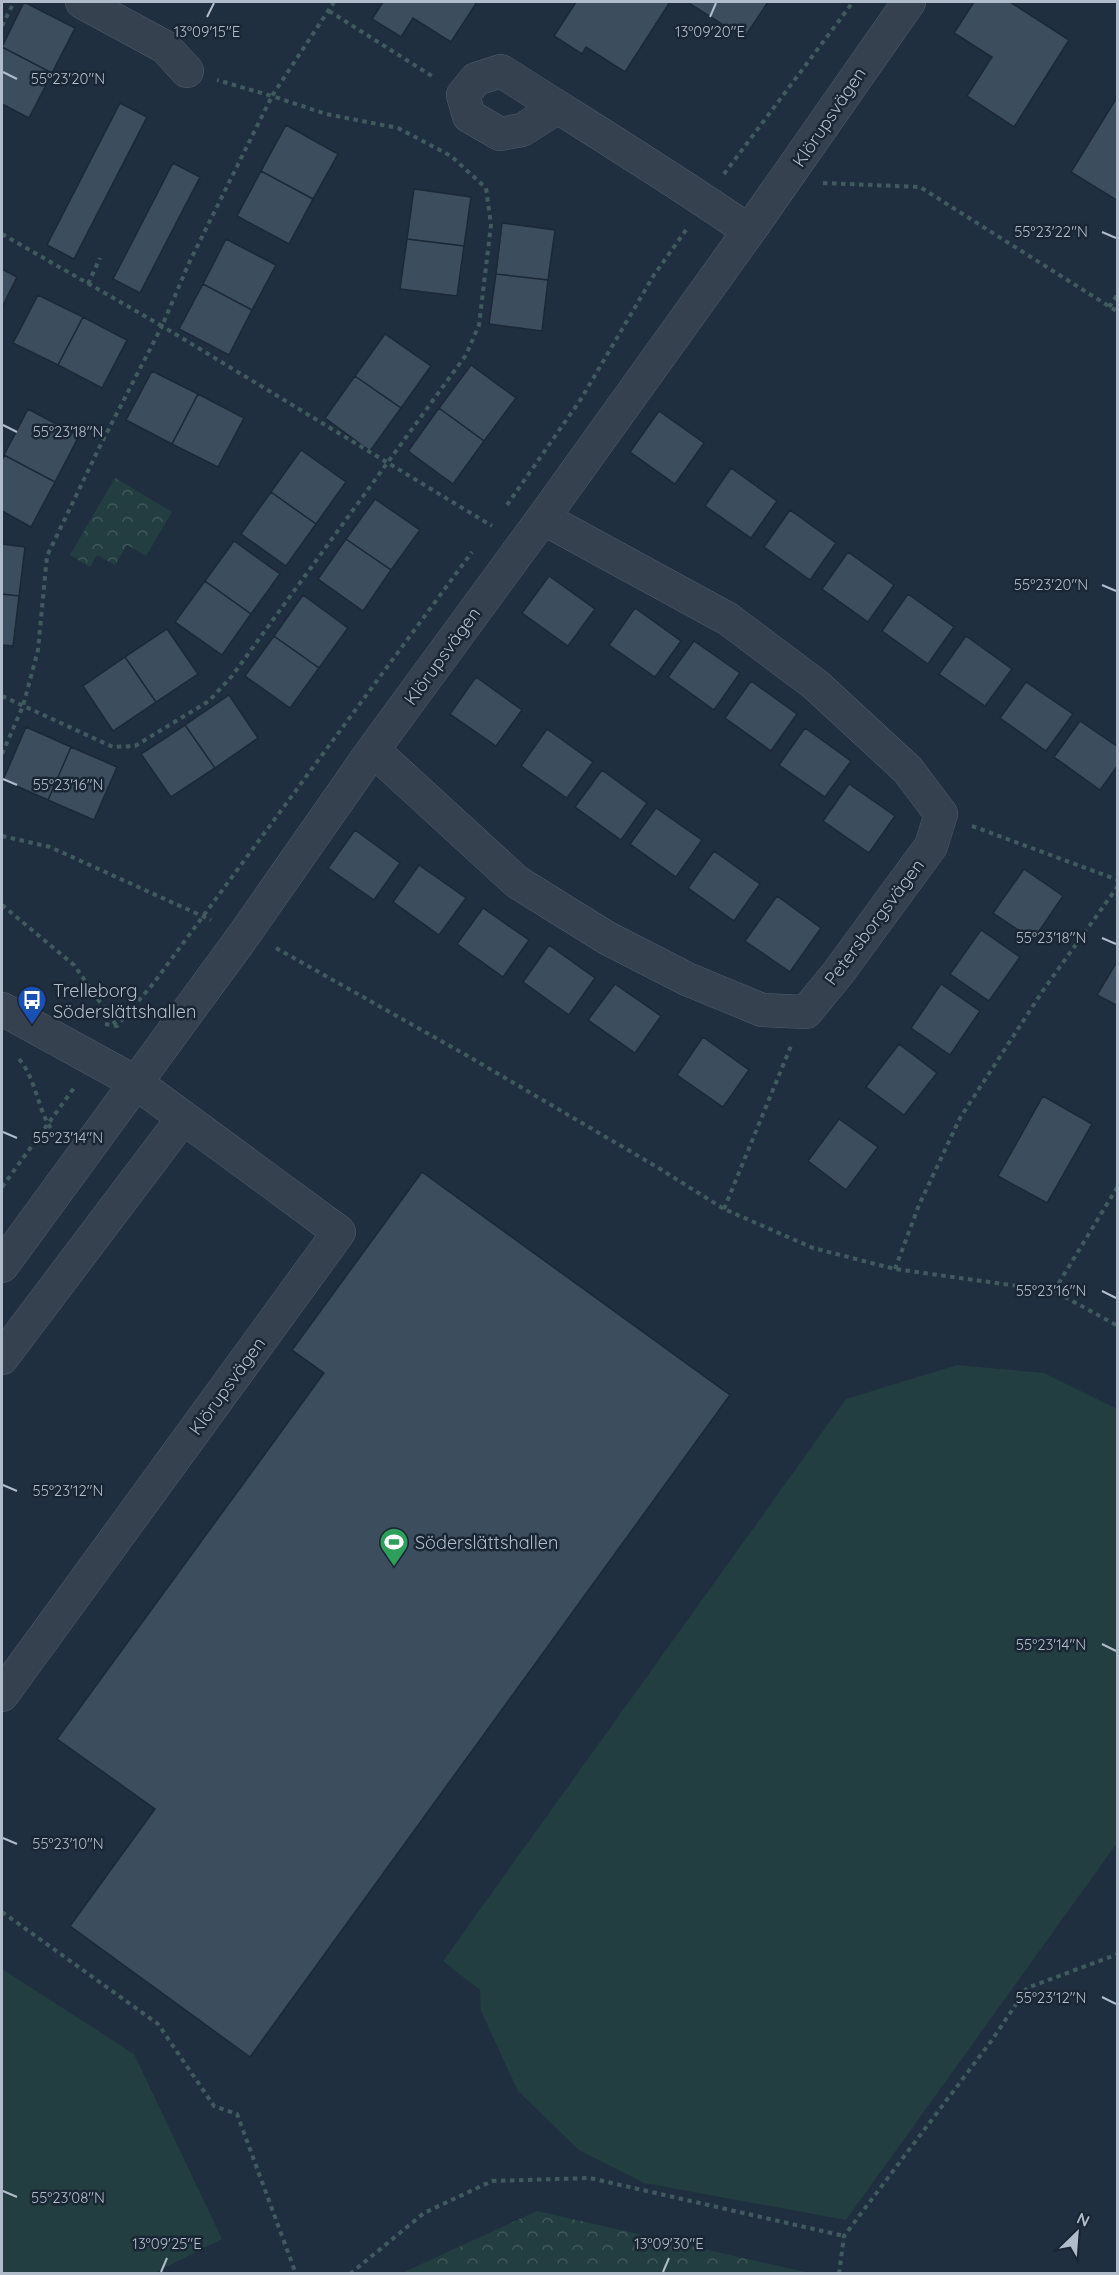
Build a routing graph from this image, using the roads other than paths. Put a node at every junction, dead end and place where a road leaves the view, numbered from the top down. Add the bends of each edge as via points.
1 (82, 2) edge
2 (909, 2) edge
3 (187, 71) road end
4 (558, 107) junction
5 (749, 231) junction
6 (543, 518) junction
7 (373, 750) junction
8 (2, 1009) edge
9 (135, 1082) junction
10 (183, 1118) junction
11 (2, 1266) edge
12 (2, 1358) edge
13 (2, 1695) edge

1 - 3 street via 165,47
2 - 5 street, Klörupsvägen
4 - 4 street via 501,71 476,80 463,95 470,116 500,134 522,130
4 - 5 street
5 - 6 street, Klörupsvägen
6 - 7 street, Klörupsvägen
6 - 7 street, Petersborgsvägen via 728,619 807,678 908,770 941,814 931,846 838,973 806,1012 762,1010 687,979 607,938 518,882
7 - 9 street, Klörupsvägen
8 - 9 street
9 - 10 street, Klörupsvägen
9 - 11 street, Klörupsvägen
10 - 12 street
10 - 13 street, Klörupsvägen via 339,1232

